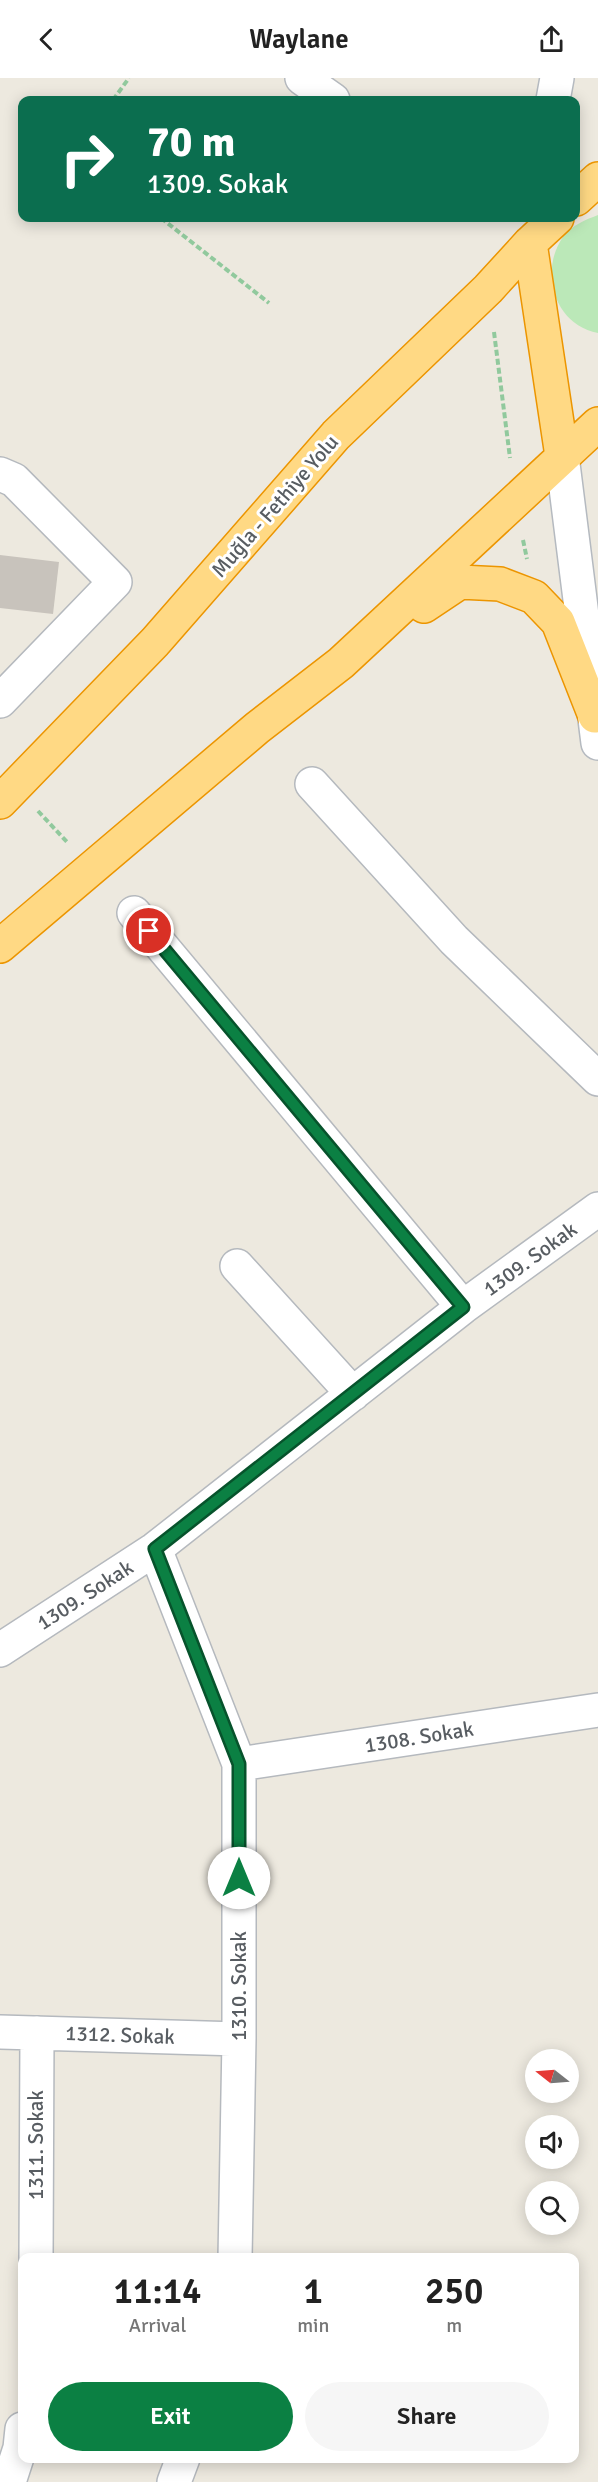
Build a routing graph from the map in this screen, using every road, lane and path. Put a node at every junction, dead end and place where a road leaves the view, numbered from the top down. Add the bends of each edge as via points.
1 (129, 78) edge
2 (302, 78) edge
3 (555, 78) edge
4 (116, 96) edge
5 (327, 96) edge
6 (548, 96) edge
7 (553, 96) edge
8 (598, 179) edge
9 (580, 196) edge
10 (166, 222) edge
11 (549, 222) edge
12 (532, 230) edge
13 (488, 289) junction
14 (269, 303) dead end
15 (598, 424) edge
16 (562, 456) junction
17 (0, 474) edge
18 (515, 499) junction
19 (534, 597) junction
20 (341, 663) junction
21 (0, 701) edge
22 (597, 729) edge
23 (312, 784) dead end
24 (8, 795) edge
25 (92, 867) junction
26 (134, 913) dead end
27 (0, 946) edge
28 (598, 1079) edge
29 (598, 1209) edge
30 (237, 1266) dead end
31 (463, 1307) junction
32 (353, 1394) junction
33 (155, 1549) junction
34 (0, 1650) edge
35 (598, 1710) edge
36 (239, 1764) junction
37 (0, 2032) edge
38 (37, 2033) junction
39 (239, 2039) junction
40 (36, 2253) edge
41 (235, 2253) edge
42 (18, 2454) edge
43 (181, 2463) edge
44 (9, 2482) edge
45 (174, 2482) edge

1 - 4 path
2 - 5 street
3 - 6 street
3 - 7 street
8 - 9 highway
10 - 14 path
11 - 12 highway, Muğla - Fethiye Yolu
12 - 13 highway, Muğla - Fethiye Yolu
12 - 16 highway
13 - 18 path
13 - 24 highway, Muğla - Fethiye Yolu via 336,435 155,642
15 - 16 highway
16 - 18 highway
16 - 22 street
17 - 21 street via 14,480 115,582
18 - 19 path
18 - 20 highway
19 - 20 highway via 500,584 460,582
19 - 22 highway via 558,622
20 - 25 highway
23 - 28 street via 454,940
24 - 25 path
25 - 27 highway
26 - 31 street
29 - 31 street, 1309. Sokak
30 - 32 street
31 - 32 street, 1309. Sokak
32 - 33 street, 1309. Sokak
33 - 34 street, 1309. Sokak
33 - 36 street, 1310. Sokak
35 - 36 street, 1308. Sokak
36 - 39 street, 1310. Sokak
37 - 38 street, 1312. Sokak
38 - 39 street, 1312. Sokak
38 - 40 street, 1311. Sokak
39 - 41 street, 1310. Sokak
42 - 44 street
43 - 45 street

